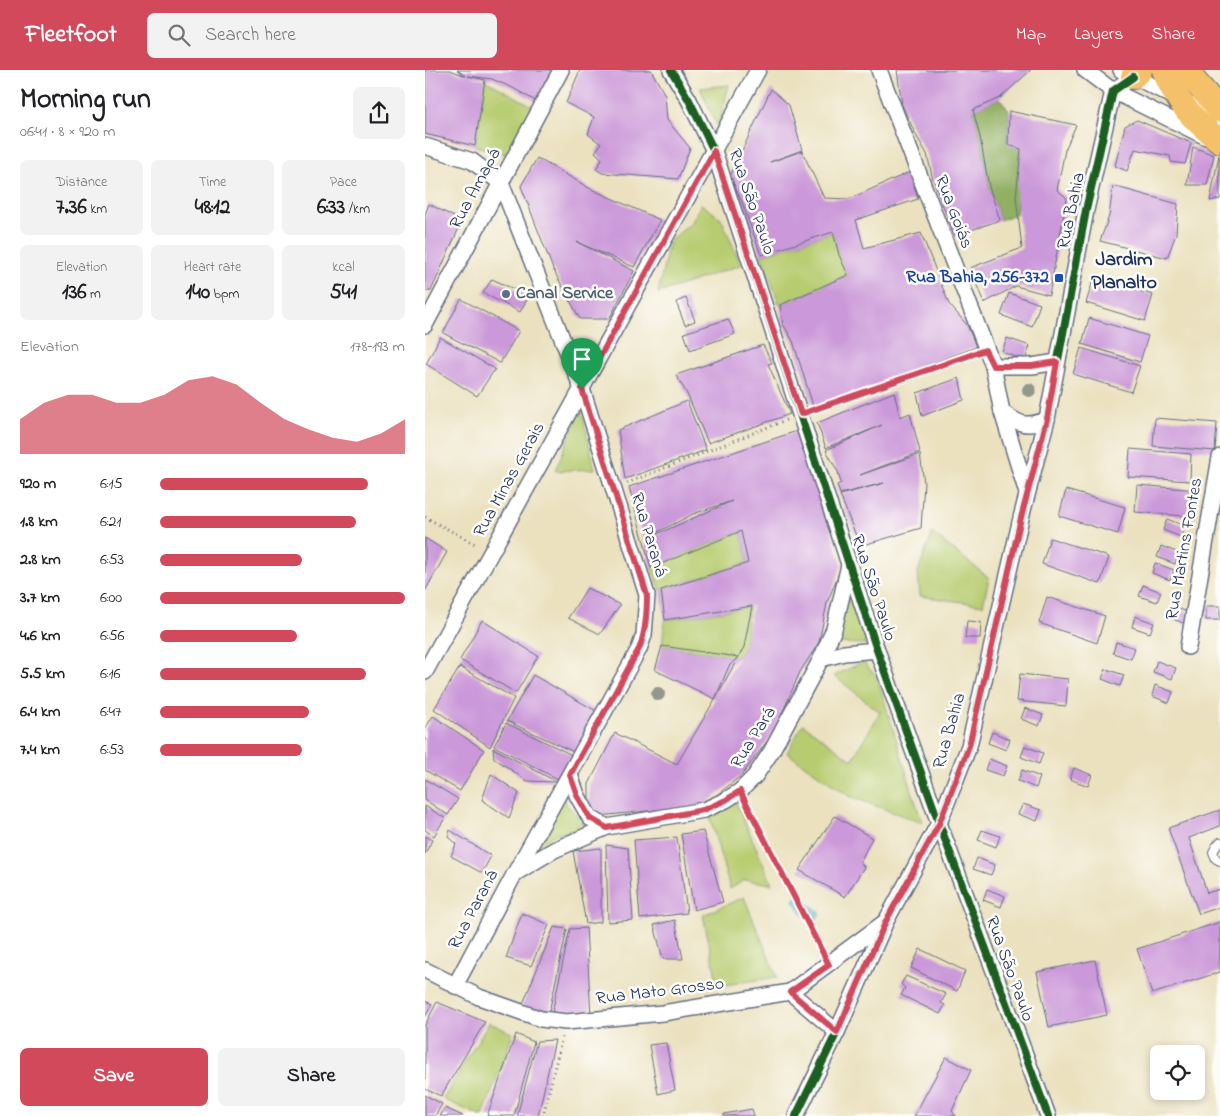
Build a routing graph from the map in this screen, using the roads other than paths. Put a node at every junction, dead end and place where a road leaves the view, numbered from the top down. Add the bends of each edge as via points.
1 (561, 70) edge
2 (671, 70) edge
3 (758, 70) edge
4 (879, 70) edge
5 (1085, 70) edge
6 (1164, 70) edge
7 (1185, 70) edge
8 (1132, 72) edge
9 (1113, 91) junction
10 (1177, 97) junction
11 (1220, 110) edge
12 (1220, 120) edge
13 (1220, 142) edge
14 (425, 146) edge
15 (714, 151) junction
16 (501, 183) junction
17 (425, 325) edge
18 (1057, 362) junction
19 (993, 366) junction
20 (582, 389) junction
21 (1003, 412) junction
22 (1047, 419) junction
23 (1220, 457) edge
24 (1027, 493) junction
25 (850, 564) junction
26 (1188, 647) dead end
27 (877, 650) junction
28 (821, 659) junction
29 (425, 672) edge
30 (570, 775) junction
31 (939, 824) junction
32 (607, 828) junction
33 (1220, 842) edge
34 (1220, 860) edge
35 (515, 873) junction
36 (886, 921) junction
37 (425, 970) edge
38 (455, 986) junction
39 (790, 992) junction
40 (837, 1032) junction
41 (796, 1116) edge
42 (1048, 1116) edge

1 - 16 street, Rua Amapá
2 - 15 street, Rua São Paulo
3 - 15 street, Rua Minas Gerais
4 - 19 street, Rua Goiás
5 - 9 street
6 - 10 main road
7 - 11 main road
8 - 9 street
8 - 10 street
9 - 13 street
9 - 18 street, Rua Bahia
10 - 12 street
10 - 13 main road via 1193,120
14 - 16 street via 471,161
15 - 20 street, Rua Minas Gerais
15 - 25 street, Rua São Paulo
16 - 17 street, Rua Amapá
16 - 20 street, Rua Paraná
18 - 19 street
18 - 22 street, Rua Bahia
19 - 21 street, Rua Goiás
20 - 29 street, Rua Minas Gerais
20 - 30 street, Rua Paraná via 647,595 644,635 639,649
21 - 22 street via 1026,425
21 - 24 street
22 - 24 street, Rua Bahia
23 - 26 street, Rua Martins Fontes
24 - 31 street, Rua Bahia via 969,746
25 - 27 street, Rua São Paulo
25 - 28 street, Rua Pará via 834,628
27 - 28 street via 844,652
27 - 31 street, Rua São Paulo
28 - 32 street, Rua Pará via 771,752 740,791 703,810
30 - 32 street via 590,818
30 - 35 street, Rua Paraná
31 - 36 street, Rua Bahia
31 - 42 street, Rua São Paulo
32 - 35 street, Rua Pará via 554,850
33 - 34 lane via 1213,852
35 - 38 street, Rua Paraná
36 - 39 street, Rua Mato Grosso
36 - 40 street, Rua Bahia
37 - 38 street, Rua Mato Grosso
38 - 39 street, Rua Mato Grosso via 541,1019 566,1022 663,1013
39 - 40 street
40 - 41 street, Rua Bahia

